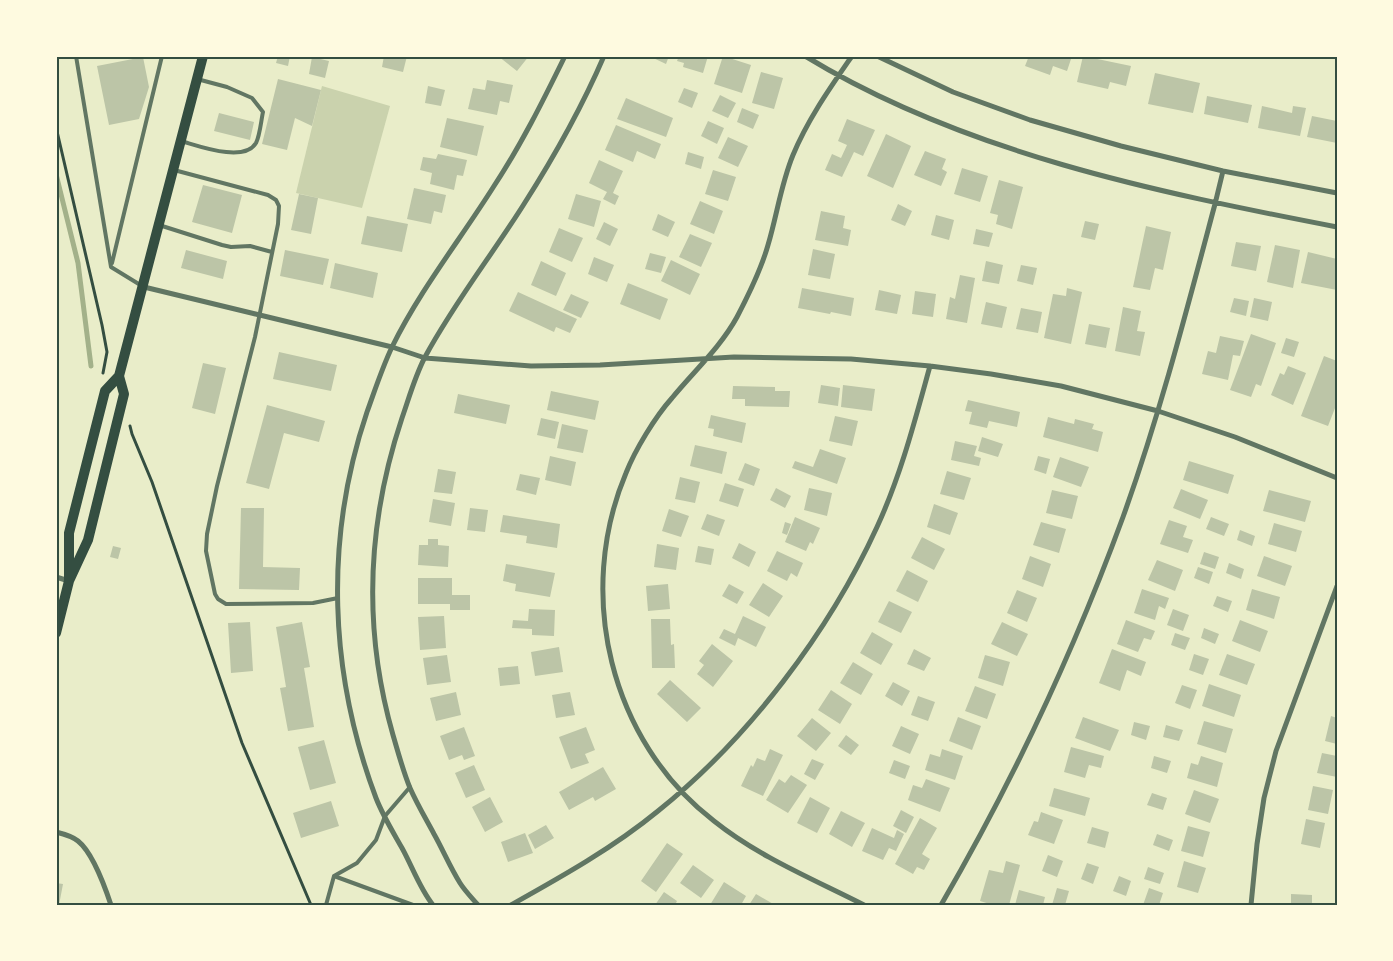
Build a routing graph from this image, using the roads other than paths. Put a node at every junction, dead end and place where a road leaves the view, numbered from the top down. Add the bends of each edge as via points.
1 (76, 56) edge
2 (162, 56) edge
3 (203, 56) edge
4 (565, 56) edge
5 (604, 56) edge
6 (805, 56) edge
7 (852, 56) edge
8 (877, 56) edge
9 (838, 76) junction
10 (197, 79) junction
11 (181, 141) junction
12 (174, 170) junction
13 (1223, 171) junction
14 (1337, 193) edge
15 (1215, 204) junction
16 (159, 225) junction
17 (1337, 227) edge
18 (272, 252) junction
19 (111, 267) junction
20 (144, 287) junction
21 (260, 316) junction
22 (392, 347) junction
23 (425, 358) junction
24 (707, 359) junction
25 (930, 366) junction
26 (119, 376) junction
27 (1158, 411) junction
28 (1337, 478) edge
29 (56, 577) edge
30 (69, 581) junction
31 (1337, 586) edge
32 (338, 598) junction
33 (56, 633) edge
34 (410, 787) junction
35 (681, 792) junction
36 (385, 816) junction
37 (56, 832) edge
38 (334, 876) junction
39 (111, 905) edge
40 (326, 905) edge
41 (413, 905) edge
42 (433, 905) edge
43 (478, 905) edge
44 (511, 905) edge
45 (864, 905) edge
46 (941, 905) edge
47 (1251, 905) edge

1 - 19 lane
2 - 19 lane
3 - 10 main road
4 - 22 street via 528,129 423,292
5 - 23 street via 563,138 524,204 452,311
6 - 9 street
7 - 9 street
8 - 13 street via 953,92 1030,120
9 - 15 street via 940,123 1019,152
9 - 24 street via 794,154 753,285 736,320
10 - 11 main road
10 - 11 lane via 252,98 263,112 256,142 248,150 234,153
11 - 12 main road
12 - 16 main road
12 - 18 lane via 258,192 276,200 279,215
13 - 14 street
13 - 15 street
15 - 17 street
15 - 27 street
16 - 18 lane via 222,245 250,246
16 - 20 main road
18 - 21 lane
19 - 20 lane
20 - 21 street
20 - 26 main road
21 - 22 street
21 - 32 lane via 207,534 206,551 215,594 226,604 313,603
22 - 23 street
22 - 32 street via 358,439 348,480 338,555
23 - 24 street via 531,366
23 - 34 street via 392,449 382,487 373,557 373,618 380,682
24 - 25 street via 734,356 851,359
24 - 35 street via 670,399 626,472 608,531 602,590 608,648 626,706 652,757
25 - 27 street via 1061,386
25 - 35 street via 902,466 877,526 835,607 748,726
26 - 30 main road via 124,394 88,540
26 - 30 main road via 105,391 69,533
27 - 28 street via 1235,437
27 - 46 street via 1124,515 1064,665 975,846
29 - 30 street
30 - 33 main road
31 - 47 street via 1276,751 1264,798
32 - 36 street via 341,657 352,720
34 - 36 lane
34 - 43 street via 461,884
35 - 44 street via 624,836
35 - 45 street via 749,847
36 - 38 lane via 376,840 357,863
36 - 42 street
37 - 39 street via 77,840 85,847
38 - 40 lane
38 - 41 lane

